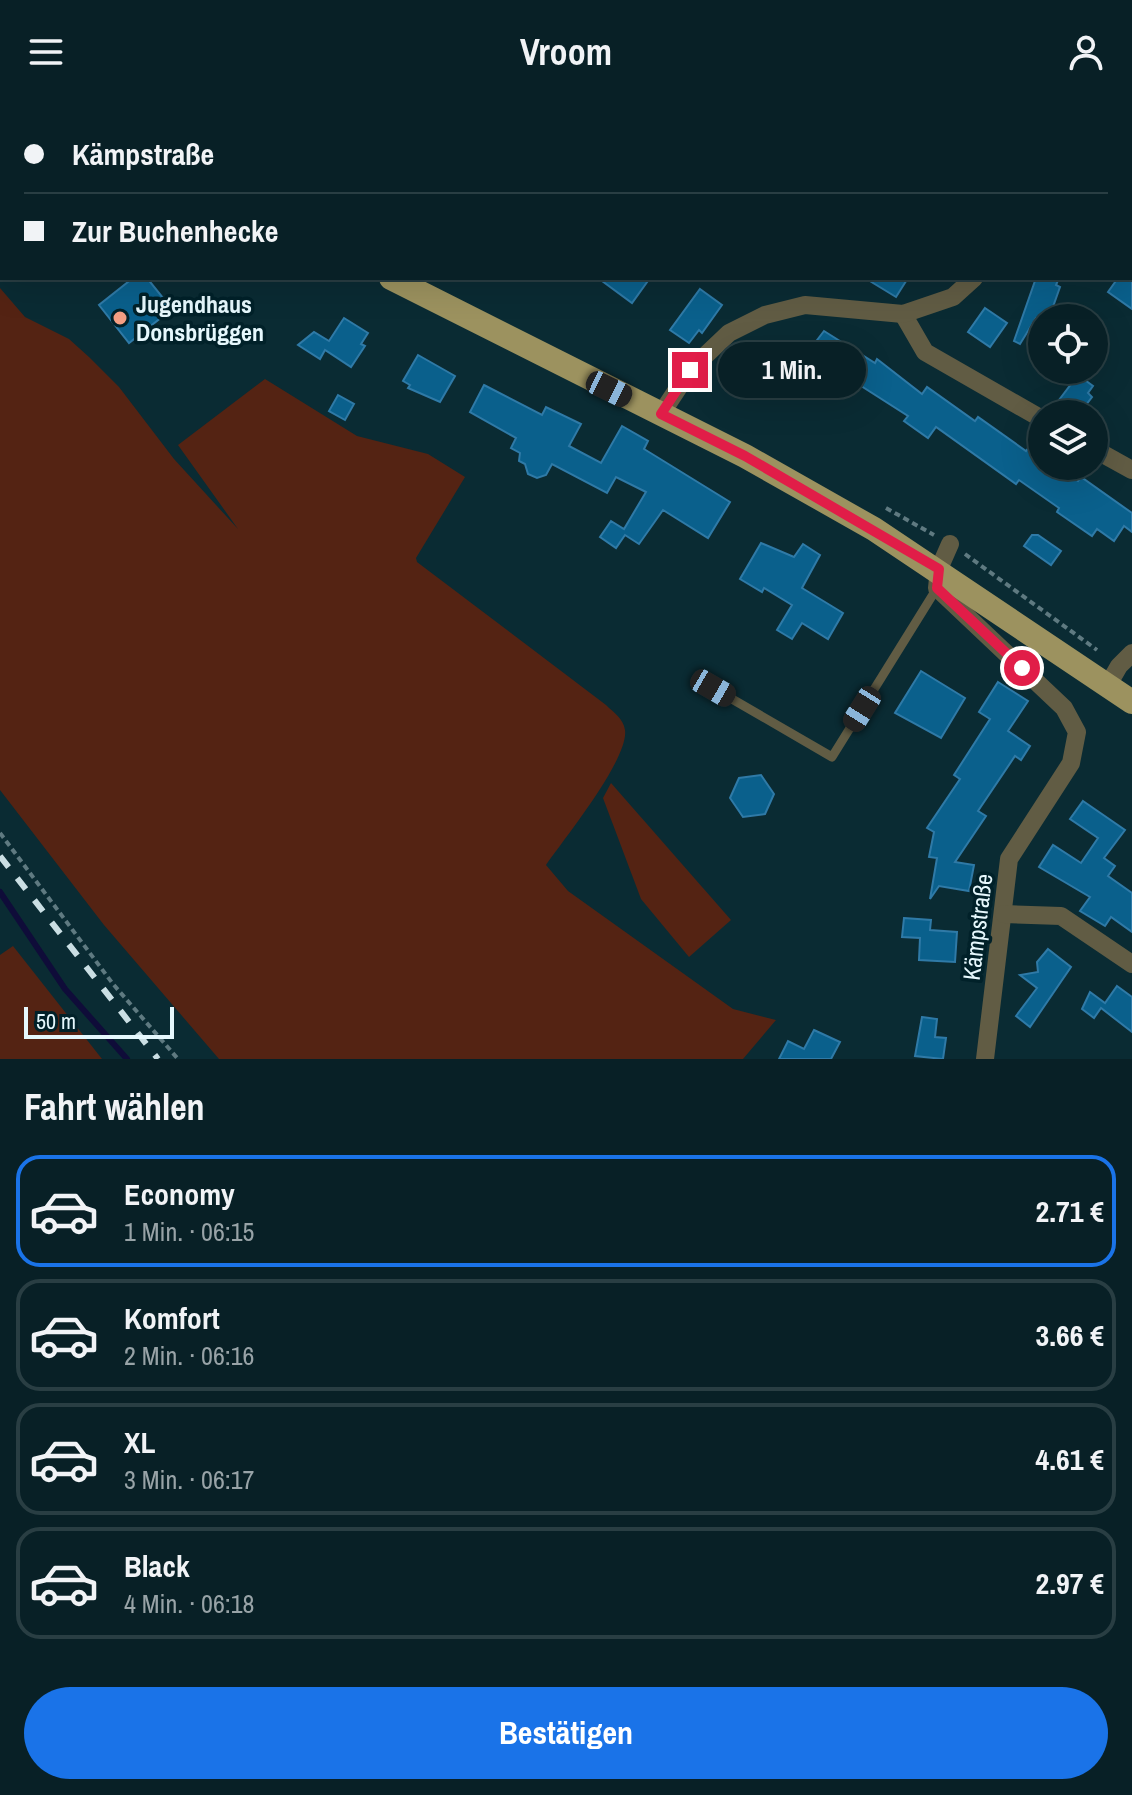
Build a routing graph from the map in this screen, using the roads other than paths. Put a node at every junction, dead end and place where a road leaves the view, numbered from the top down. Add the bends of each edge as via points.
1 (395, 280) edge
2 (972, 280) edge
3 (903, 314) junction
4 (1028, 411) edge
5 (661, 414) junction
6 (1108, 457) edge
7 (1132, 470) edge
8 (950, 544) dead end
9 (938, 578) junction
10 (1132, 653) edge
11 (1108, 685) junction
12 (713, 688) dead end
13 (1132, 702) edge
14 (1004, 914) junction
15 (1132, 964) edge
16 (985, 1059) edge

1 - 5 main road
2 - 3 street via 953,297
3 - 4 street via 925,352
3 - 5 street via 805,305 765,315 729,333 690,370
5 - 9 main road via 745,456
6 - 7 street
8 - 9 street
9 - 11 main road
9 - 12 lane via 832,757
9 - 14 street, Kämpstraße via 1064,708 1077,732 1071,763 1009,859
10 - 11 street
11 - 13 main road
14 - 15 street via 1061,916
14 - 16 street, Kämpstraße

